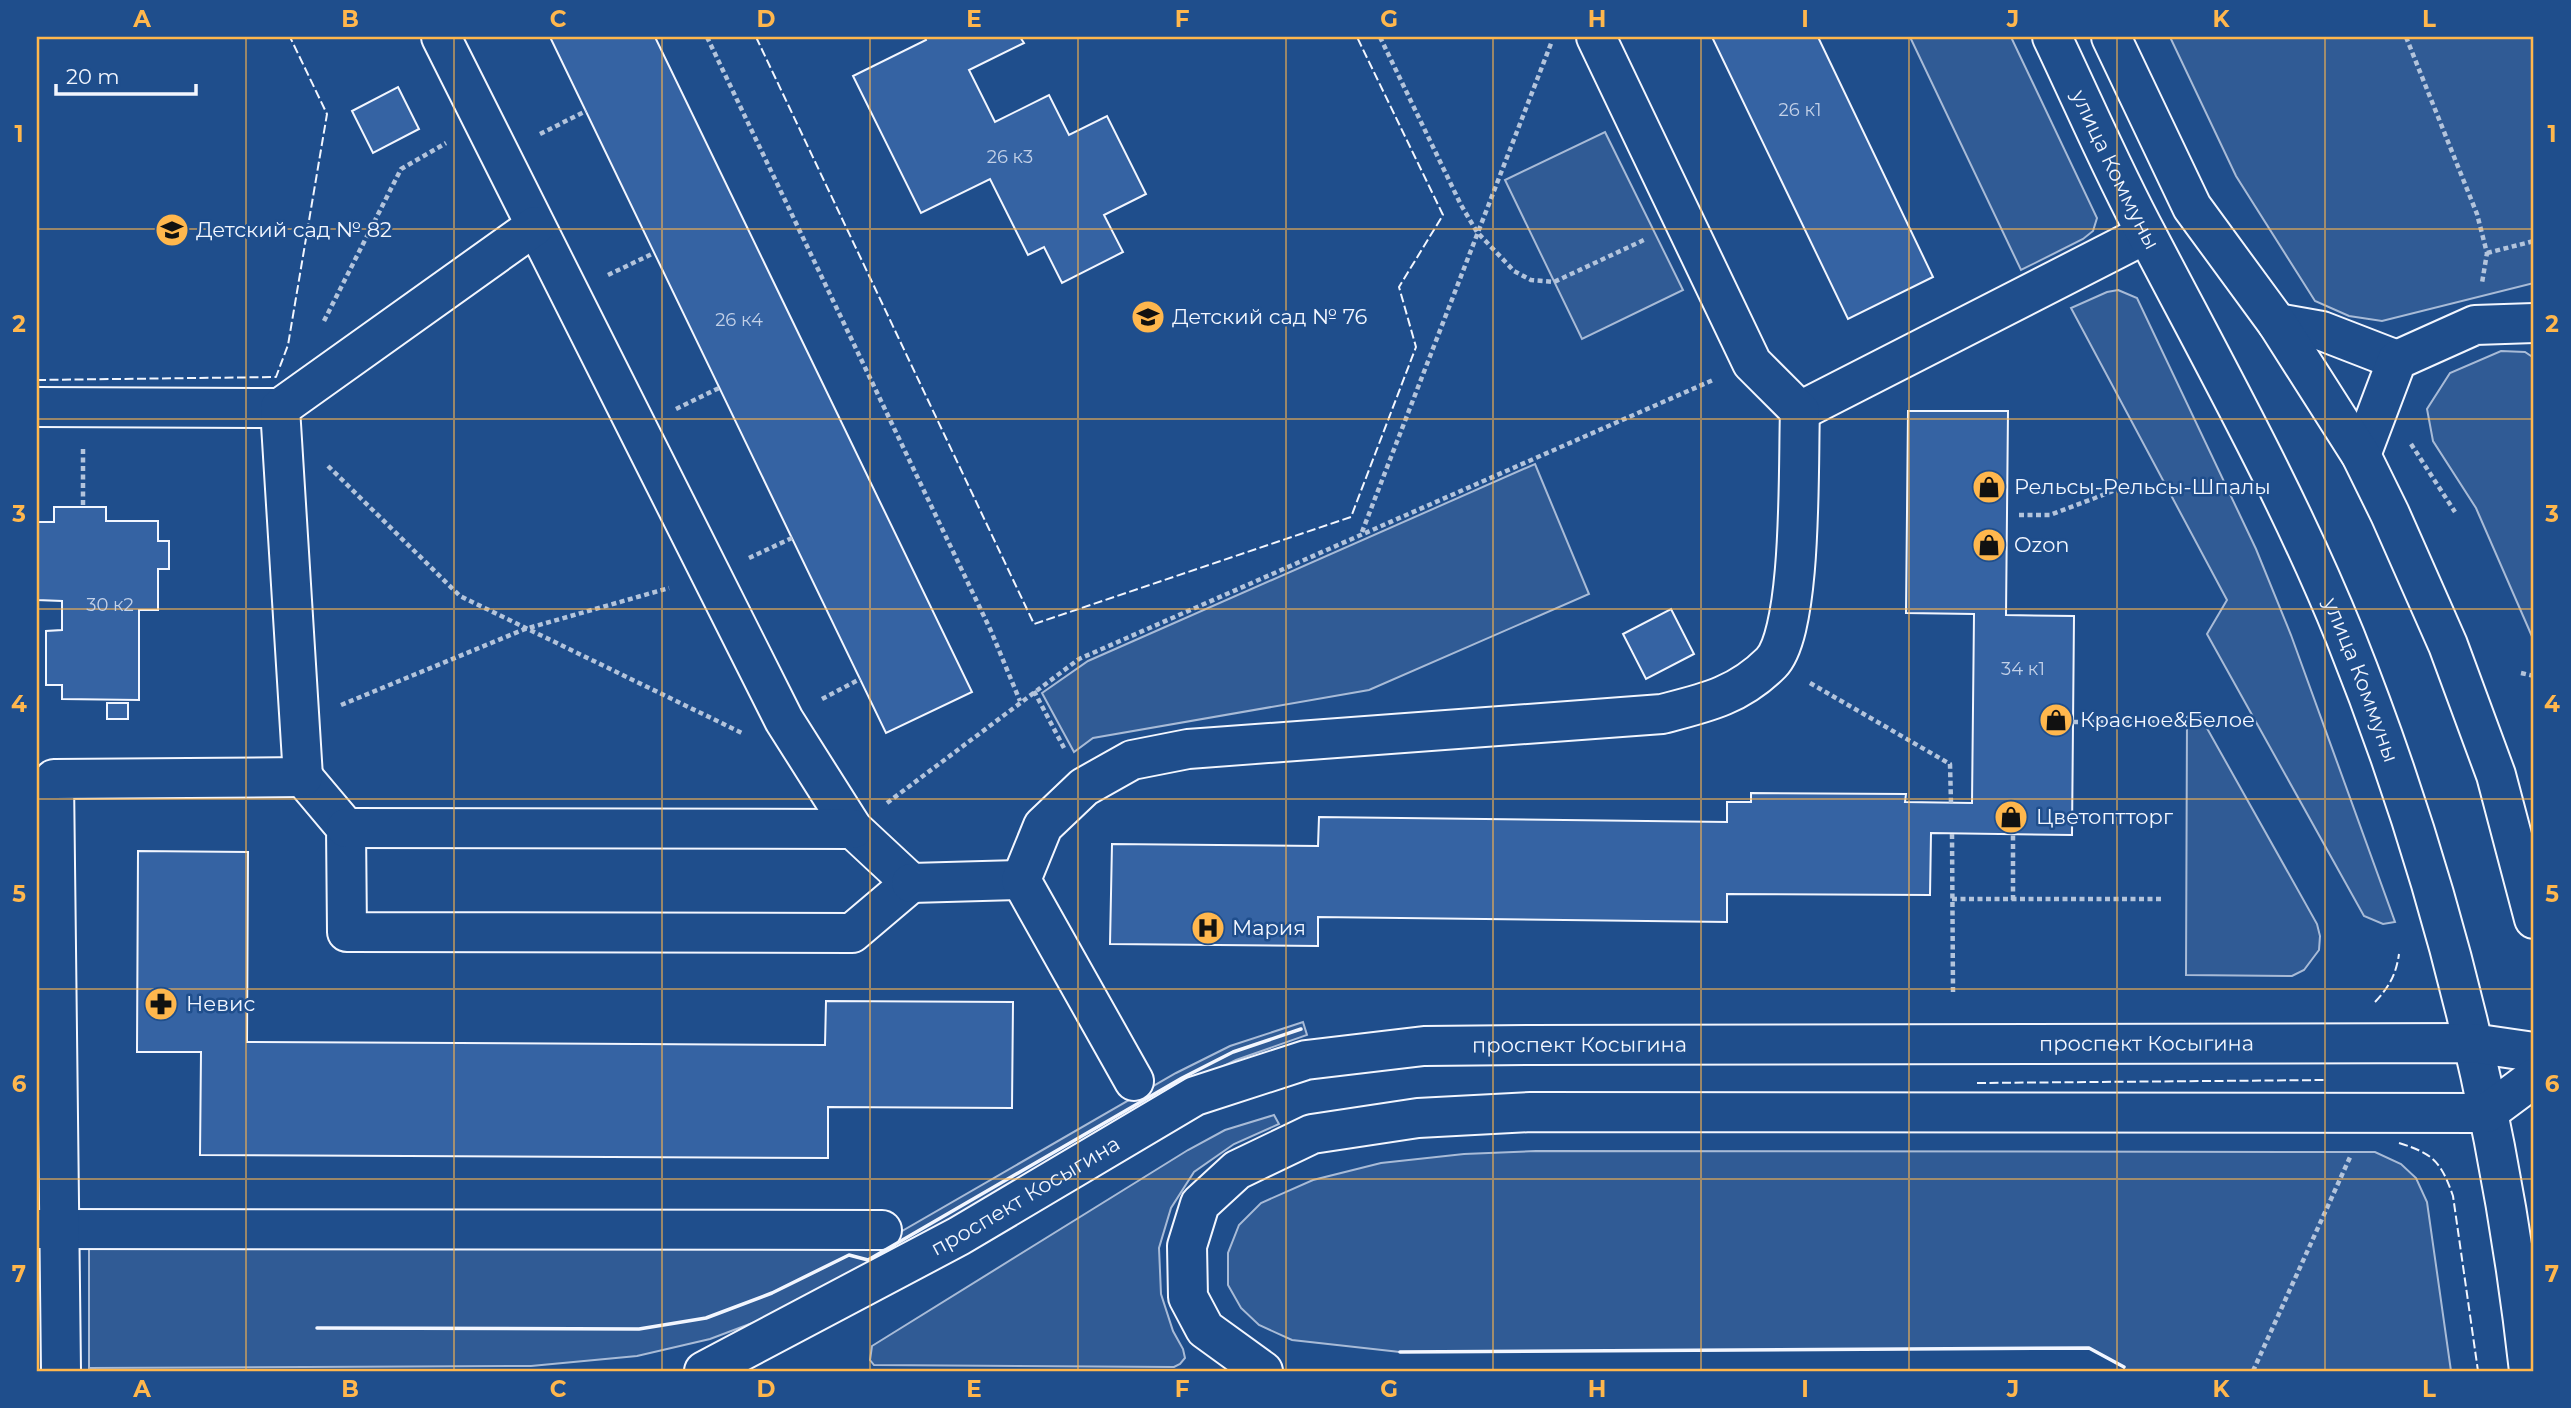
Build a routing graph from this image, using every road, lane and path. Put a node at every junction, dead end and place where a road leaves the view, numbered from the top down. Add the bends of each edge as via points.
1 (441, 37) edge
2 (707, 37) edge
3 (1380, 37) edge
4 (1553, 37) edge
5 (1596, 37) edge
6 (2052, 37) edge
7 (2111, 37) edge
8 (2406, 37) edge
9 (586, 111) dead end
10 (492, 138) junction
11 (1685, 221) junction
12 (536, 226) junction
13 (1477, 232) junction
14 (2146, 234) junction
15 (2534, 241) edge
16 (2487, 253) junction
17 (2277, 323) junction
18 (2534, 323) edge
19 (322, 324) dead end
20 (2474, 325) junction
21 (2397, 360) junction
22 (1752, 363) junction
23 (37, 407) edge
24 (83, 407) junction
25 (280, 408) junction
26 (1800, 411) junction
27 (2361, 455) junction
28 (321, 460) dead end
29 (2113, 491) dead end
30 (83, 507) dead end
31 (2020, 515) dead end
32 (1362, 533) junction
33 (710, 576) junction
34 (525, 629) junction
35 (1773, 661) junction
36 (2521, 673) dead end
37 (2534, 676) edge
38 (1034, 691) junction
39 (1020, 701) junction
40 (299, 708) junction
41 (784, 720) junction
42 (2073, 722) dead end
43 (2163, 722) dead end
44 (46, 774) edge
45 (303, 777) junction
46 (1084, 787) junction
47 (1951, 803) dead end
48 (346, 828) junction
49 (853, 829) junction
50 (1952, 834) dead end
51 (2013, 835) dead end
52 (1021, 880) junction
53 (911, 883) junction
54 (1952, 899) junction
55 (2164, 899) dead end
56 (2013, 900) junction
57 (2534, 919) edge
58 (1952, 992) dead end
59 (2472, 1043) junction
60 (2534, 1052) edge
61 (2534, 1078) edge
62 (1134, 1081) dead end
63 (46, 1084) edge
64 (2487, 1113) junction
65 (2356, 1145) dead end
66 (48, 1229) edge
67 (882, 1230) dead end
68 (61, 1371) edge
69 (704, 1371) edge
70 (1263, 1371) edge
71 (2253, 1371) edge
72 (2529, 1371) edge

1 - 10 main road
2 - 39 path via 991,631
3 - 13 path
4 - 13 path
5 - 11 main road
6 - 14 main road, улица Коммуны
7 - 17 main road via 2192,207
8 - 16 path via 2477,214
9 - 10 path
10 - 12 main road
10 - 19 path via 401,169
11 - 13 path via 1554,282 1531,280 1514,271
11 - 22 main road
12 - 25 main road
12 - 33 main road
13 - 32 path
14 - 26 main road
14 - 59 main road, улица Коммуны via 2281,492 2344,635 2433,885
15 - 16 path
16 - 20 path
17 - 21 main road via 2322,331
17 - 27 main road
18 - 20 main road
20 - 21 main road
21 - 27 main road
22 - 26 main road
22 - 32 path
23 - 24 main road
24 - 25 main road
24 - 30 path
25 - 40 main road
26 - 35 main road via 1793,607
27 - 57 main road via 2448,645 2496,775
28 - 34 path via 460,596
29 - 31 path via 2050,515
32 - 38 path via 1079,659
33 - 34 path
33 - 41 main road
34 - 40 path via 345,704
34 - 41 path via 747,736
35 - 46 main road via 1728,696 1662,714 1188,749 1132,760
35 - 47 path via 1950,764
36 - 37 path
38 - 39 path
38 - 46 path
39 - 49 path
40 - 45 main road
41 - 49 main road
42 - 43 path
44 - 45 main road
44 - 63 main road
45 - 48 main road
46 - 52 main road via 1043,826
48 - 49 main road
48 - 53 main road via 347,932 852,933
49 - 53 main road
50 - 54 path
51 - 56 path
52 - 53 main road
52 - 62 main road
54 - 56 path
54 - 58 path
55 - 56 path
59 - 60 main road, проспект Косыгина
59 - 64 main road, улица Коммуны
59 - 69 main road, проспект Косыгина via 1424,1046 1306,1060 1195,1097 959,1236
61 - 64 main road
63 - 66 main road
64 - 70 main road via 1531,1112 1418,1118 1312,1134 1237,1170 1200,1204 1187,1247 1188,1297 1205,1328
64 - 72 main road, улица Коммуны via 2521,1297
65 - 71 path
66 - 67 main road
66 - 68 main road

